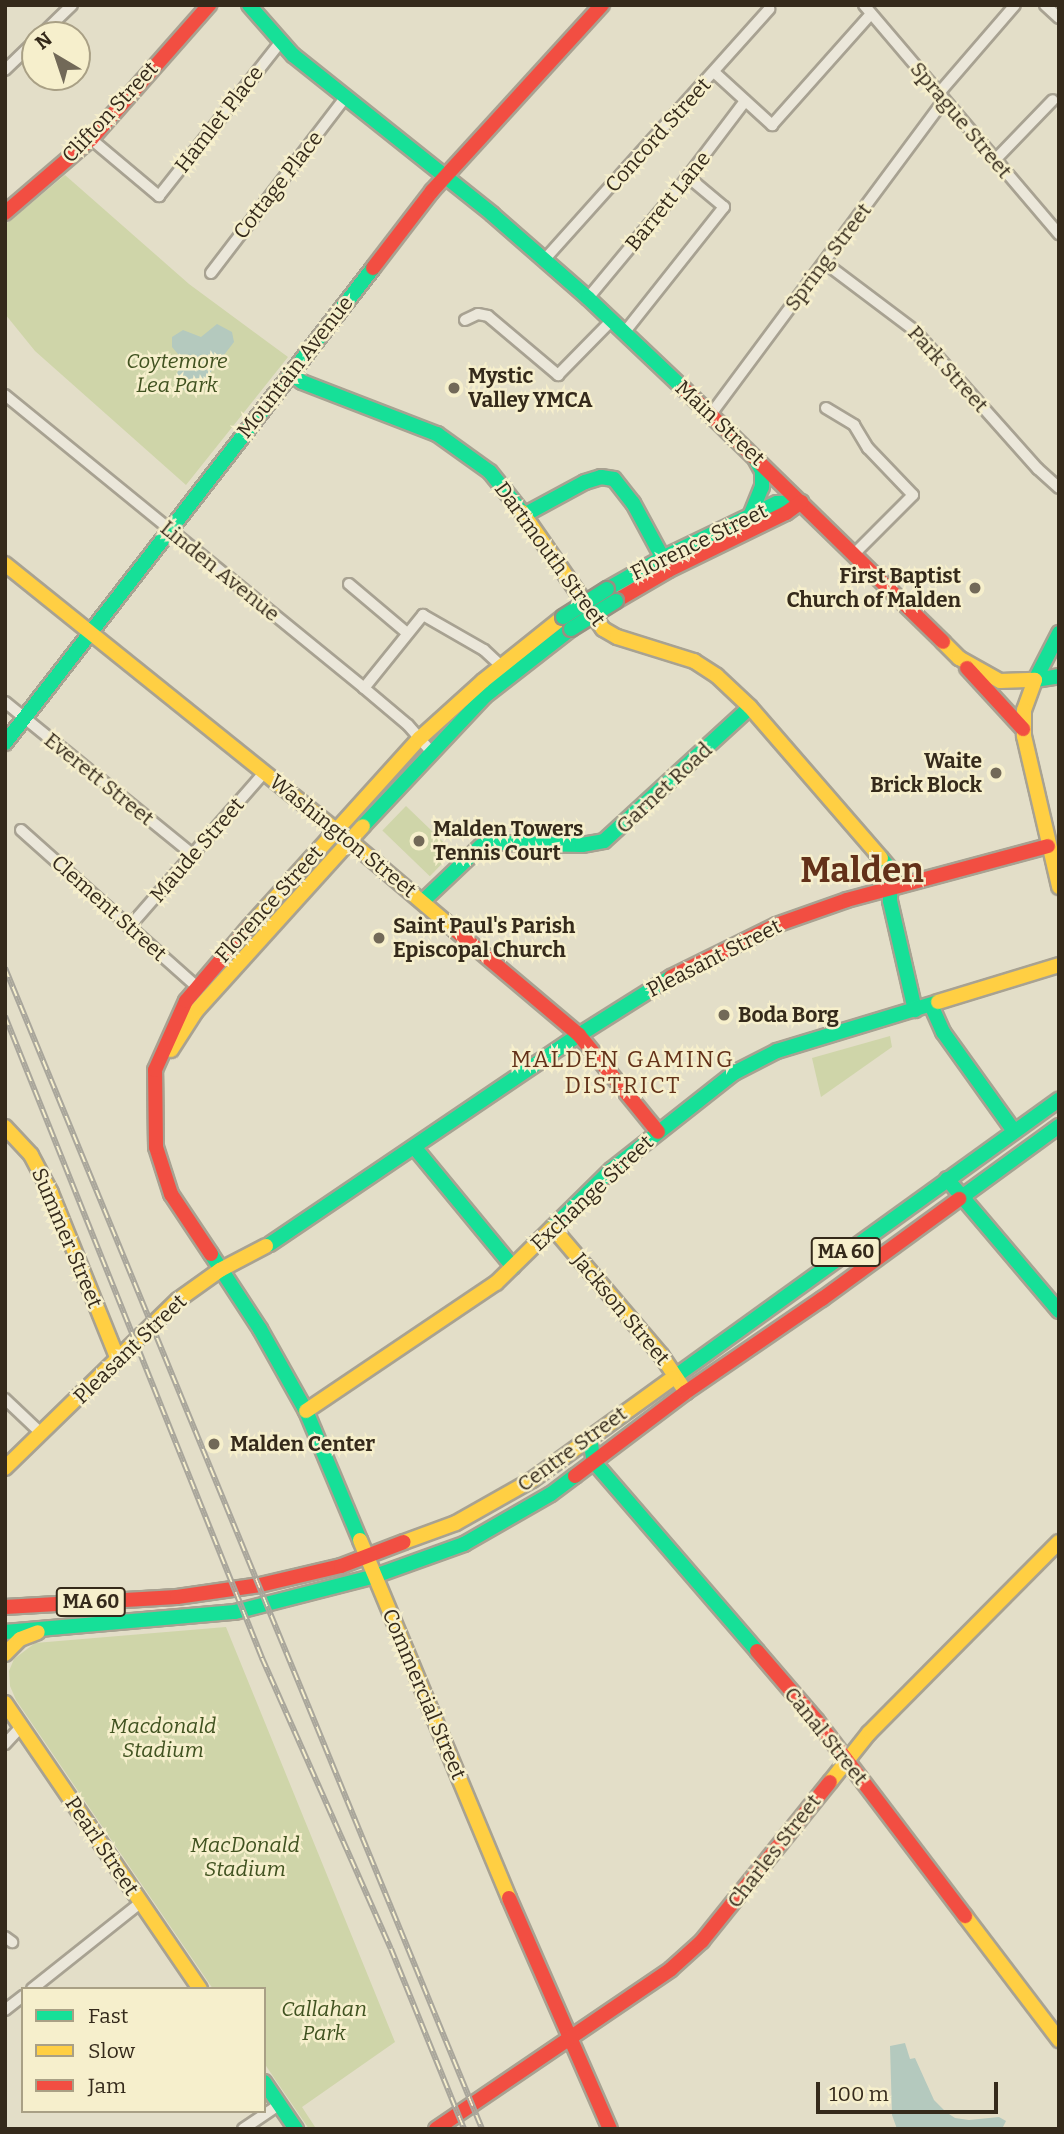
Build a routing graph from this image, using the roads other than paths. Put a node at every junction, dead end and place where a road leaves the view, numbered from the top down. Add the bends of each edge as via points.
1 (72, 5) edge
2 (209, 5) edge
3 (602, 5) edge
4 (1014, 5) edge
5 (1045, 5) edge
6 (257, 8) edge
7 (769, 9) dead end
8 (868, 9) edge
9 (1059, 18) edge
10 (55, 21) edge
11 (280, 43) junction
12 (21, 55) edge
13 (5, 70) edge
14 (714, 72) junction
15 (941, 96) junction
16 (345, 98) junction
17 (1053, 100) dead end
18 (745, 101) junction
19 (91, 139) junction
20 (995, 160) junction
21 (445, 177) junction
22 (688, 177) junction
23 (5, 213) edge
24 (1059, 234) edge
25 (545, 260) junction
26 (825, 263) junction
27 (211, 273) dead end
28 (588, 298) junction
29 (466, 320) dead end
30 (611, 321) junction
31 (624, 333) junction
32 (290, 373) junction
33 (5, 395) edge
34 (826, 408) dead end
35 (711, 414) junction
36 (749, 450) junction
37 (1059, 488) edge
38 (801, 502) junction
39 (524, 515) junction
40 (750, 516) junction
41 (170, 529) junction
42 (854, 554) junction
43 (665, 564) junction
44 (8, 571) edge
45 (349, 583) dead end
46 (567, 623) junction
47 (90, 632) junction
48 (407, 633) junction
49 (1059, 633) edge
50 (959, 658) junction
51 (501, 666) junction
52 (1059, 676) edge
53 (1035, 680) junction
54 (364, 688) junction
55 (5, 702) edge
56 (750, 707) junction
57 (24, 718) junction
58 (1023, 729) junction
59 (421, 738) junction
60 (5, 743) edge
61 (431, 751) junction
62 (264, 773) junction
63 (21, 830) dead end
64 (335, 831) junction
65 (350, 841) junction
66 (1048, 846) junction
67 (192, 855) junction
68 (1059, 887) edge
69 (890, 888) junction
70 (423, 901) junction
71 (129, 927) junction
72 (225, 953) junction
73 (239, 965) junction
74 (1059, 965) edge
75 (197, 986) junction
76 (931, 1006) junction
77 (915, 1010) junction
78 (579, 1035) junction
79 (1059, 1100) edge
80 (154, 1108) junction
81 (1059, 1126) edge
82 (5, 1127) edge
83 (1014, 1131) junction
84 (658, 1132) junction
85 (415, 1148) junction
86 (947, 1179) junction
87 (960, 1197) junction
88 (552, 1228) junction
89 (513, 1268) junction
90 (220, 1270) junction
91 (1059, 1311) edge
92 (114, 1361) junction
93 (676, 1376) junction
94 (686, 1392) junction
95 (5, 1399) edge
96 (306, 1411) junction
97 (41, 1433) junction
98 (590, 1438) junction
99 (594, 1462) junction
100 (5, 1468) edge
101 (1059, 1542) edge
102 (368, 1557) junction
103 (375, 1576) junction
104 (5, 1607) edge
105 (46, 1629) junction
106 (5, 1632) edge
107 (5, 1654) edge
108 (5, 1703) edge
109 (21, 1727) junction
110 (5, 1744) edge
111 (847, 1760) junction
112 (140, 1903) junction
113 (35, 1987) edge
114 (199, 1987) edge
115 (21, 1998) edge
116 (5, 2010) edge
117 (570, 2038) junction
118 (1059, 2040) edge
119 (266, 2085) edge
120 (280, 2104) junction
121 (453, 2117) junction
122 (243, 2129) edge
123 (296, 2129) edge
124 (427, 2129) edge
125 (436, 2129) edge
126 (610, 2129) edge

1 - 10 street
2 - 19 street, Clifton Street
3 - 21 street, Mountain Avenue
4 - 15 street, Spring Street
5 - 9 street
6 - 11 street, Main Street
7 - 14 street, Concord Street
8 - 15 street, Sprague Street
8 - 18 street via 772,125
11 - 16 street, Main Street
11 - 19 street, Hamlet Place via 159,197
12 - 13 street
14 - 18 street
14 - 25 street, Concord Street
15 - 20 street, Sprague Street
15 - 26 street, Spring Street
16 - 21 street, Main Street
16 - 27 street, Cottage Place
17 - 20 street
18 - 22 street, Barrett Lane
19 - 23 street, Clifton Street
20 - 24 street, Sprague Street
21 - 25 street, Main Street
21 - 32 street, Mountain Avenue
22 - 28 street, Barrett Lane
22 - 31 street via 724,207
25 - 28 street, Main Street
26 - 35 street, Spring Street
26 - 37 street, Park Street via 914,330
28 - 30 street, Main Street
29 - 30 street via 478,313 488,316 558,375
30 - 31 street, Main Street
31 - 35 street, Main Street
32 - 39 street, Dartmouth Street via 302,382 437,434 490,472
32 - 41 street, Mountain Avenue
33 - 41 street, Linden Avenue
34 - 42 street via 854,425 868,448 913,495
35 - 36 street, Main Street
36 - 38 street, Main Street
36 - 40 street via 763,477
38 - 40 street, Florence Street via 783,501
38 - 42 street, Main Street
38 - 43 street, Florence Street via 786,513
39 - 43 street via 585,482 610,477 626,492
39 - 56 street, Dartmouth Street via 607,632 694,661 718,676
40 - 43 street, Florence Street
41 - 47 street, Mountain Avenue
41 - 54 street, Linden Avenue
42 - 50 street, Main Street
43 - 46 street, Florence Street, bridge
44 - 47 street, Washington Street
45 - 48 street
46 - 51 street, Florence Street
46 - 61 street, Florence Street
47 - 57 street, Mountain Avenue
47 - 62 street, Washington Street
48 - 51 street via 425,615 484,650
48 - 54 street
49 - 53 street
50 - 53 street, Main Street via 1000,681
50 - 58 street
51 - 59 street, Florence Street
52 - 53 street, Main Street
53 - 58 street
54 - 59 street, Linden Avenue
55 - 57 street, Everett Street
56 - 69 street, Dartmouth Street via 888,864
56 - 70 street, Garnet Road via 607,840 591,845 492,843 477,847
57 - 60 street, Mountain Avenue
57 - 67 street, Everett Street
58 - 66 street
59 - 61 street, Linden Avenue
59 - 64 street, Florence Street
61 - 65 street, Florence Street
62 - 64 street, Washington Street
62 - 67 street, Maude Street
63 - 71 street, Clement Street
64 - 65 street, Washington Street
64 - 72 street, Florence Street
65 - 70 street, Washington Street
65 - 73 street, Florence Street
66 - 68 street
66 - 69 street, Pleasant Street
67 - 71 street, Maude Street
69 - 77 street, Dartmouth Street
69 - 78 street, Pleasant Street via 795,918 734,944
70 - 78 street, Washington Street
71 - 75 street, Clement Street
72 - 73 street
72 - 75 street, Florence Street
73 - 80 street, Florence Street via 181,1031 166,1063
74 - 76 street, Exchange Street
75 - 80 street, Florence Street via 162,1051 153,1083
76 - 77 street, Exchange Street
76 - 83 street via 943,1032
77 - 84 street, Exchange Street via 765,1056 722,1081
78 - 84 street, Washington Street
78 - 85 street, Pleasant Street
79 - 83 street, Centre Street / MA 60
80 - 90 street, Florence Street via 156,1147 168,1188
81 - 87 street, Centre Street / MA 60
82 - 92 street, Summer Street via 31,1155 51,1193
83 - 86 street, Centre Street / MA 60
84 - 88 street, Exchange Street via 605,1175
85 - 89 street
85 - 90 street, Pleasant Street via 268,1245
86 - 87 street
86 - 93 street, Centre Street / MA 60
87 - 91 street
87 - 94 street, Centre Street / MA 60
88 - 89 street, Exchange Street
88 - 93 street, Jackson Street
89 - 96 street, Exchange Street via 481,1295
90 - 92 street, Pleasant Street via 178,1300
90 - 96 street, Commercial Street
92 - 97 street, Pleasant Street
93 - 94 street, Jackson Street
93 - 98 street, Centre Street / MA 60
94 - 99 street, Centre Street / MA 60
95 - 97 street
96 - 102 street, Commercial Street
97 - 100 street, Pleasant Street
98 - 99 street
98 - 102 street, Centre Street / MA 60 via 480,1512
99 - 103 street, Centre Street / MA 60 via 511,1520 475,1539
99 - 111 street, Canal Street
101 - 111 street, Charles Street
102 - 103 street, Commercial Street
102 - 104 street, Centre Street / MA 60 via 220,1591
103 - 105 street, Centre Street / MA 60 via 214,1615
103 - 117 street, Commercial Street
105 - 106 street, Centre Street / MA 60
105 - 107 street via 20,1639
108 - 109 street, Pearl Street
109 - 110 street
109 - 112 street, Pearl Street
111 - 117 street, Charles Street via 703,1940 671,1969
111 - 118 street, Canal Street
112 - 113 street
112 - 114 street, Pearl Street
115 - 116 street
117 - 121 street, Charles Street
117 - 126 street, Commercial Street
119 - 120 street
120 - 122 street
120 - 123 street
121 - 124 street, Charles Street
121 - 125 street, Charles Street

